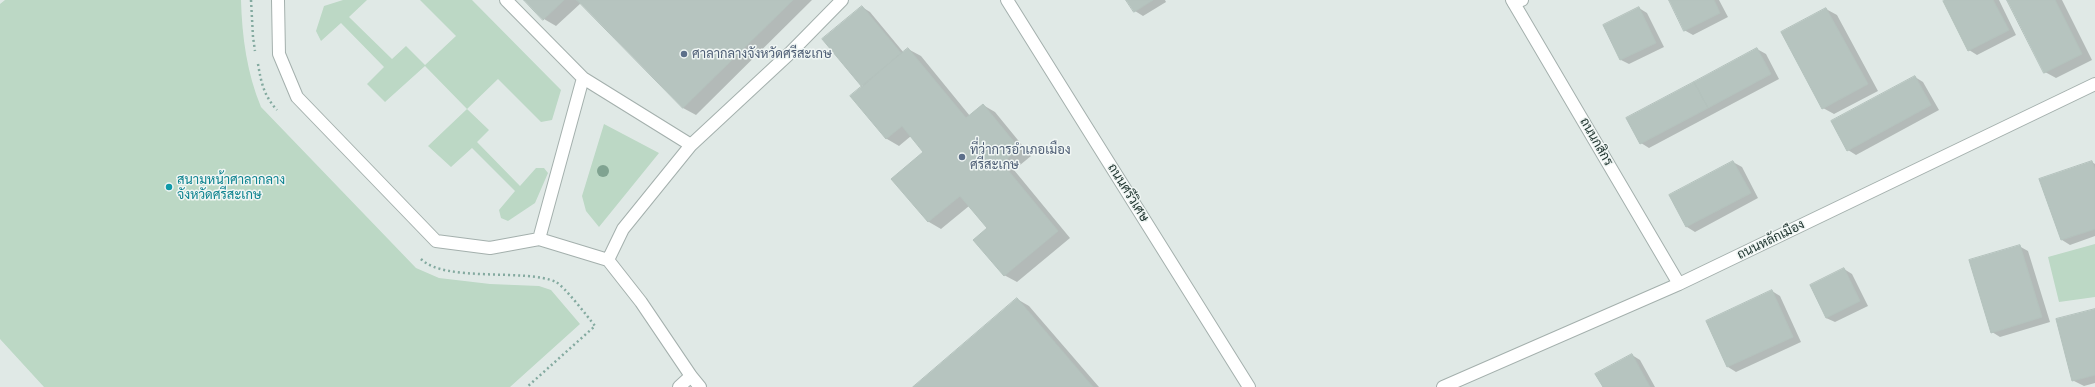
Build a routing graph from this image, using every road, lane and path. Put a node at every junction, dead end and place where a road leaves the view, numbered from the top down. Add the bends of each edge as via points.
1 (278, 0) edge
2 (506, 0) edge
3 (842, 0) edge
4 (1007, 0) edge
5 (1516, 1) edge
6 (583, 78) junction
7 (2095, 84) edge
8 (691, 144) junction
9 (539, 239) junction
10 (608, 260) junction
11 (1679, 284) junction
12 (691, 376) junction
13 (679, 387) edge
14 (700, 387) edge
15 (1249, 387) edge
16 (1443, 387) edge

1 - 9 street via 279,54 297,97 436,241 490,248
2 - 6 street
3 - 8 street via 790,53
4 - 15 street, ถนนศรีวิเศษ
5 - 11 street, ถนนกสิกร
6 - 8 street
6 - 9 street
7 - 11 street, ถนนหลักเมือง
8 - 10 street via 623,229
9 - 10 street
10 - 12 street via 641,302
11 - 16 street, ถนนหลักเมือง
12 - 13 street
12 - 14 street

